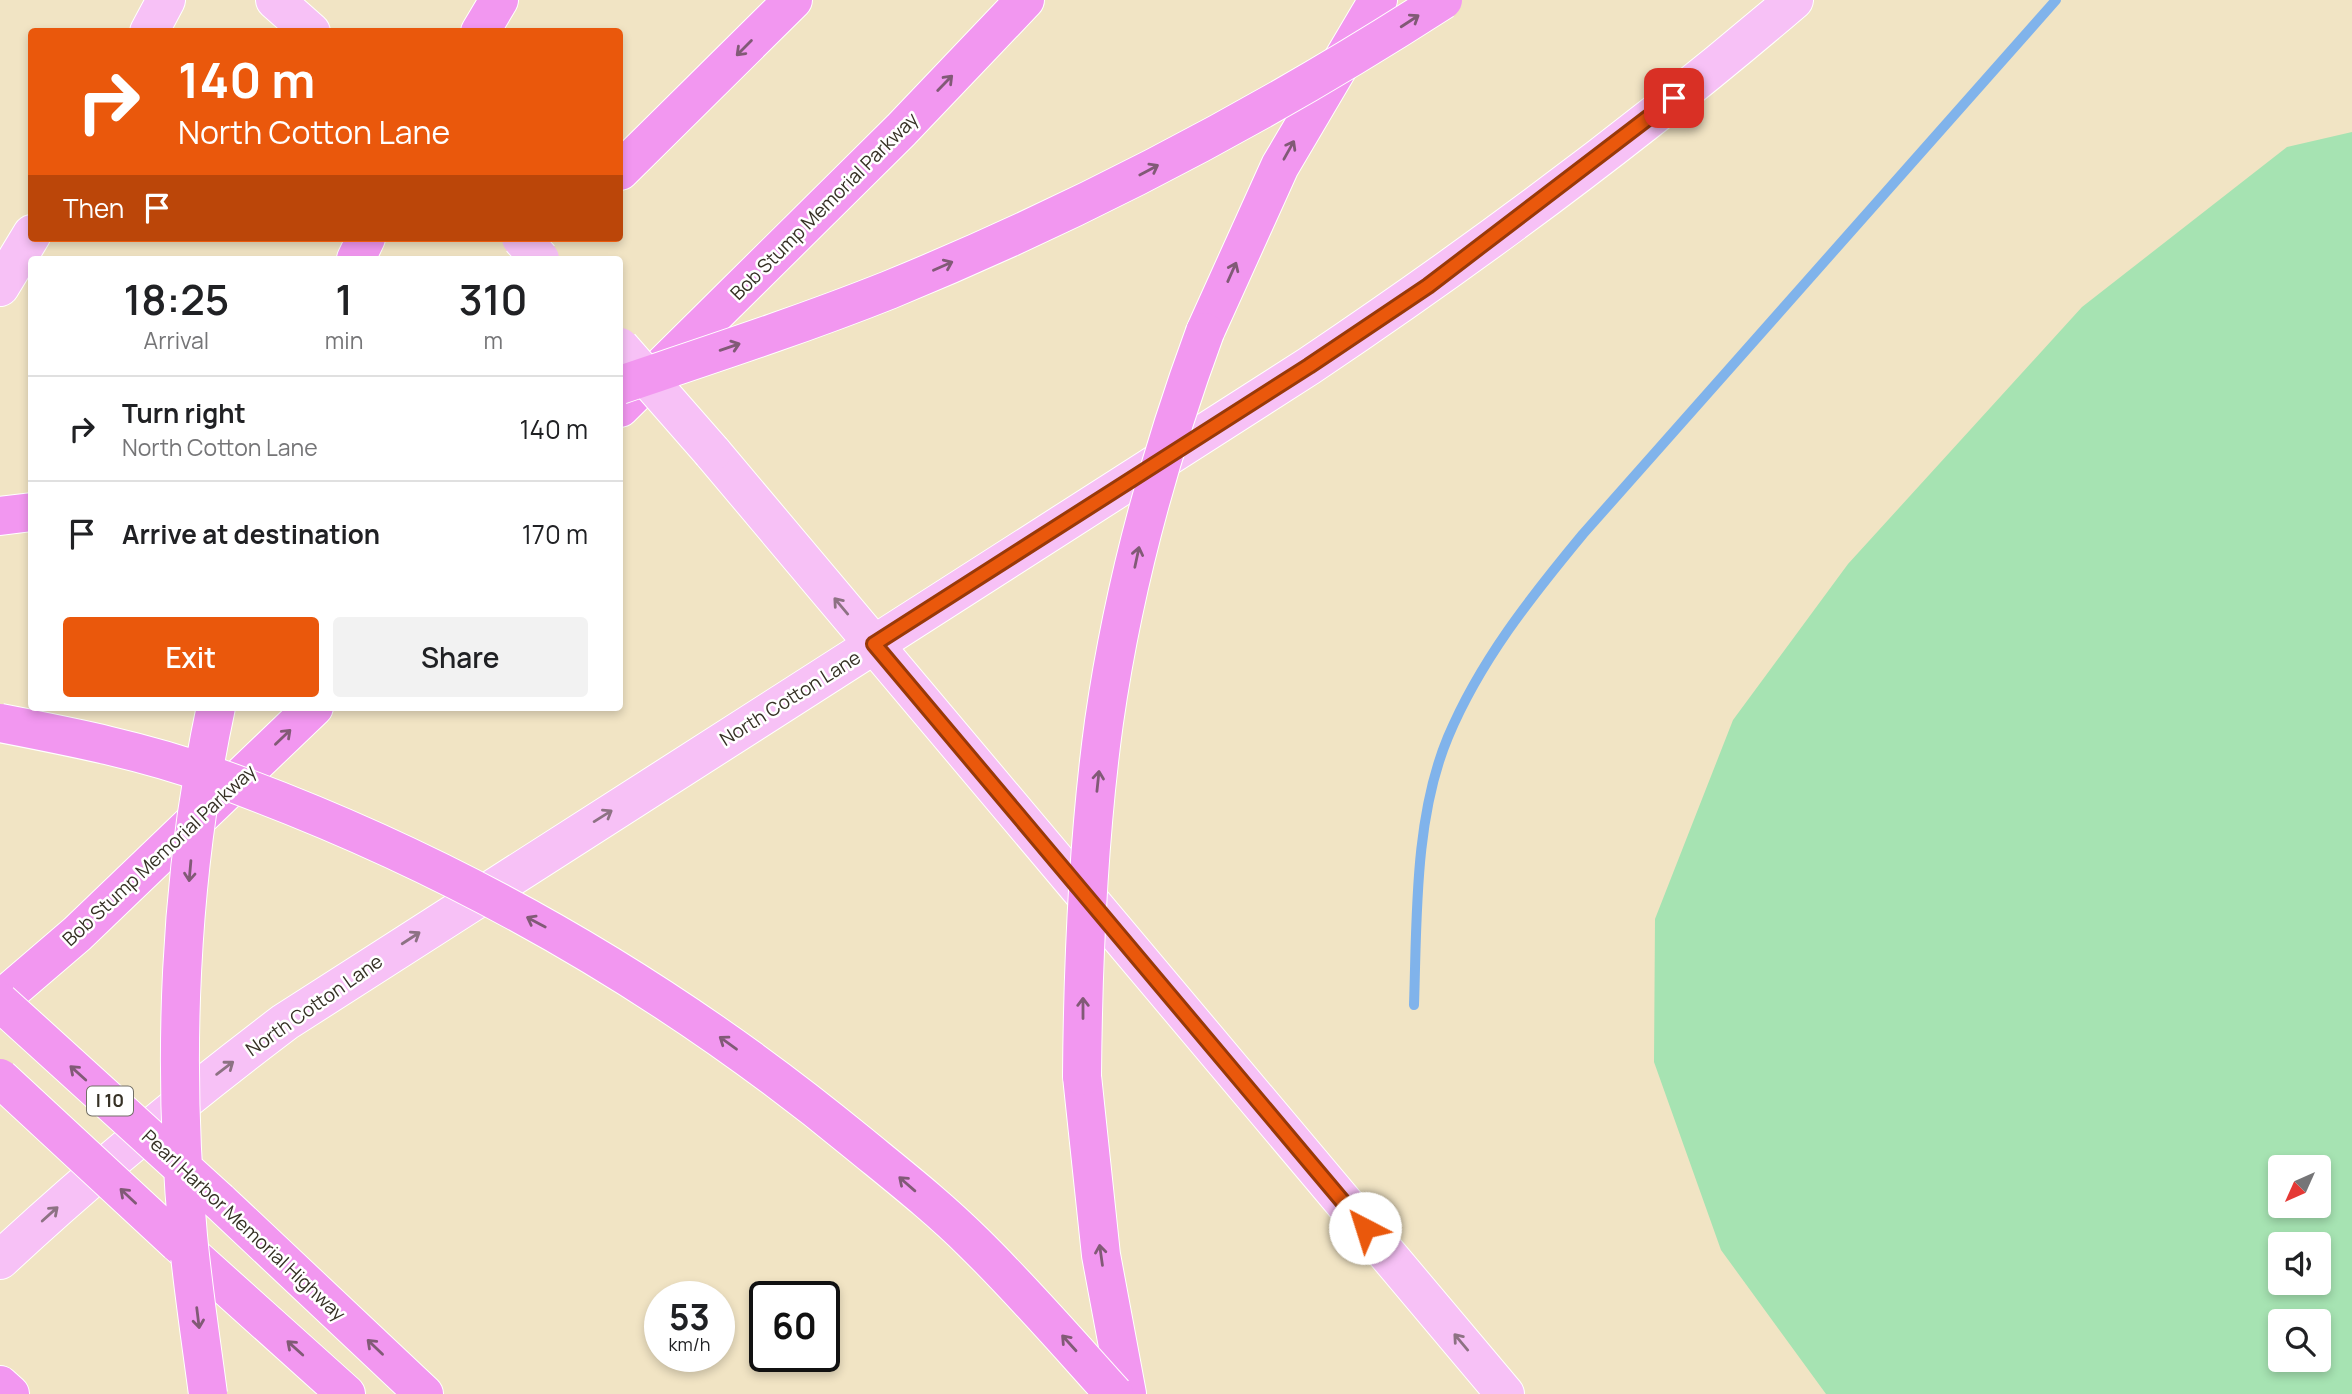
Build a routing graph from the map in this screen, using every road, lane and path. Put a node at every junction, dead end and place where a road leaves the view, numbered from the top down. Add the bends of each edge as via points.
1 (166, 0) edge
2 (275, 0) edge
3 (499, 0) edge
4 (793, 0) edge
5 (1025, 0) edge
6 (1378, 0) edge
7 (1443, 0) edge
8 (1794, 0) edge
9 (151, 28) edge
10 (306, 28) edge
11 (482, 28) edge
12 (623, 168) edge
13 (28, 241) edge
14 (525, 242) edge
15 (548, 242) edge
16 (533, 256) edge
17 (537, 256) edge
18 (0, 287) edge
19 (623, 350) edge
20 (623, 385) edge
21 (623, 405) edge
22 (28, 512) edge
23 (0, 516) edge
24 (874, 644) junction
25 (30, 711) edge
26 (215, 711) edge
27 (310, 711) edge
28 (0, 723) edge
29 (0, 738) edge
30 (0, 1001) edge
31 (0, 1078) edge
32 (0, 1260) edge
33 (0, 1385) edge
34 (10, 1394) edge
35 (208, 1394) edge
36 (346, 1394) edge
37 (424, 1394) edge
38 (1114, 1394) edge
39 (1127, 1394) edge
40 (1505, 1394) edge

1 - 9 main road
2 - 10 main road
3 - 11 highway
4 -> 12 highway
21 -> 5 highway, Bob Stump Memorial Parkway via 901,130
39 -> 6 highway, bridge via 1101,1255 1083,1076 1089,862 1105,720 1137,553 1205,332 1280,166
20 -> 7 highway, bridge via 888,290 1115,188 1267,106
8 - 24 main road, North Cotton Lane via 1597,160 1428,286
13 - 18 main road
14 - 17 main road, bridge
15 - 16 highway
24 -> 19 main road, bridge
22 - 23 highway
32 -> 24 main road, North Cotton Lane via 135,1141 285,1022
40 -> 24 main road
25 - 29 highway
26 -> 35 highway, bridge via 193,842 181,1047 188,1236
30 -> 27 highway, Bob Stump Memorial Parkway via 77,934
38 -> 28 highway, bridge via 972,1241 894,1172 692,1016 579,945 340,826 211,775 120,747
37 -> 30 highway, Pearl Harbor Memorial Highway / I 10, bridge
36 -> 31 highway, bridge
33 - 34 highway

